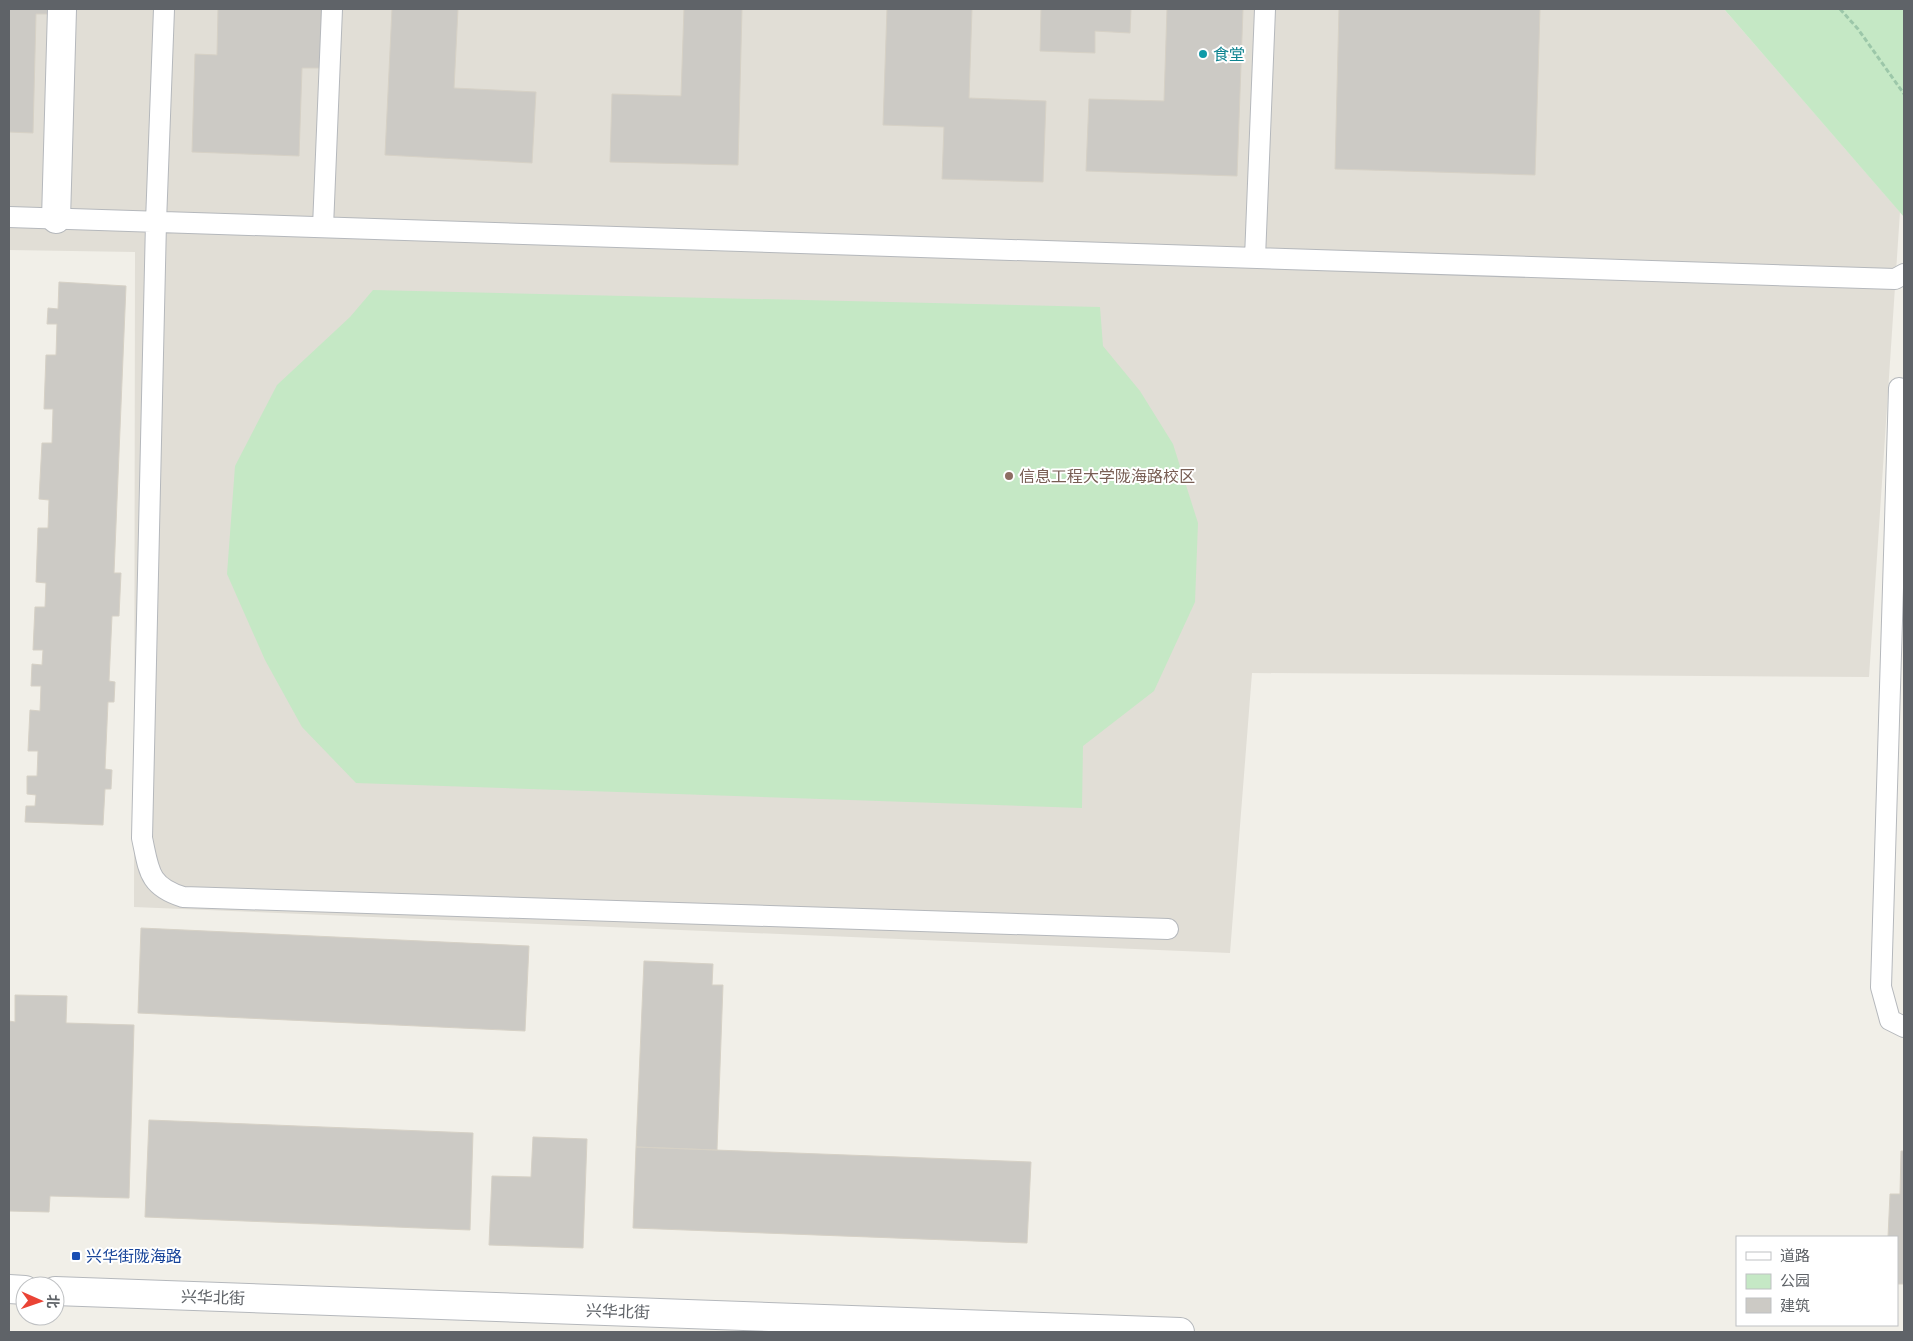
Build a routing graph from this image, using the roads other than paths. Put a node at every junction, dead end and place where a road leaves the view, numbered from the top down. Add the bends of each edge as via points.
1 (62, 9) edge
2 (164, 9) edge
3 (332, 9) edge
4 (1265, 9) edge
5 (9, 217) edge
6 (56, 218) junction
7 (156, 222) junction
8 (323, 227) junction
9 (1255, 258) junction
10 (1904, 274) edge
11 (1899, 388) dead end
12 (1168, 929) dead end
13 (1904, 1027) edge
14 (65, 1291) edge
15 (1180, 1332) edge

1 - 6 street
2 - 7 lane
3 - 8 lane
4 - 9 lane
5 - 6 lane
6 - 7 lane
7 - 8 lane
7 - 12 lane via 142,838 150,874 167,892 183,898
8 - 9 lane
9 - 10 lane via 1895,279
11 - 13 lane via 1882,987 1890,1020
14 - 15 street, 兴华北街

